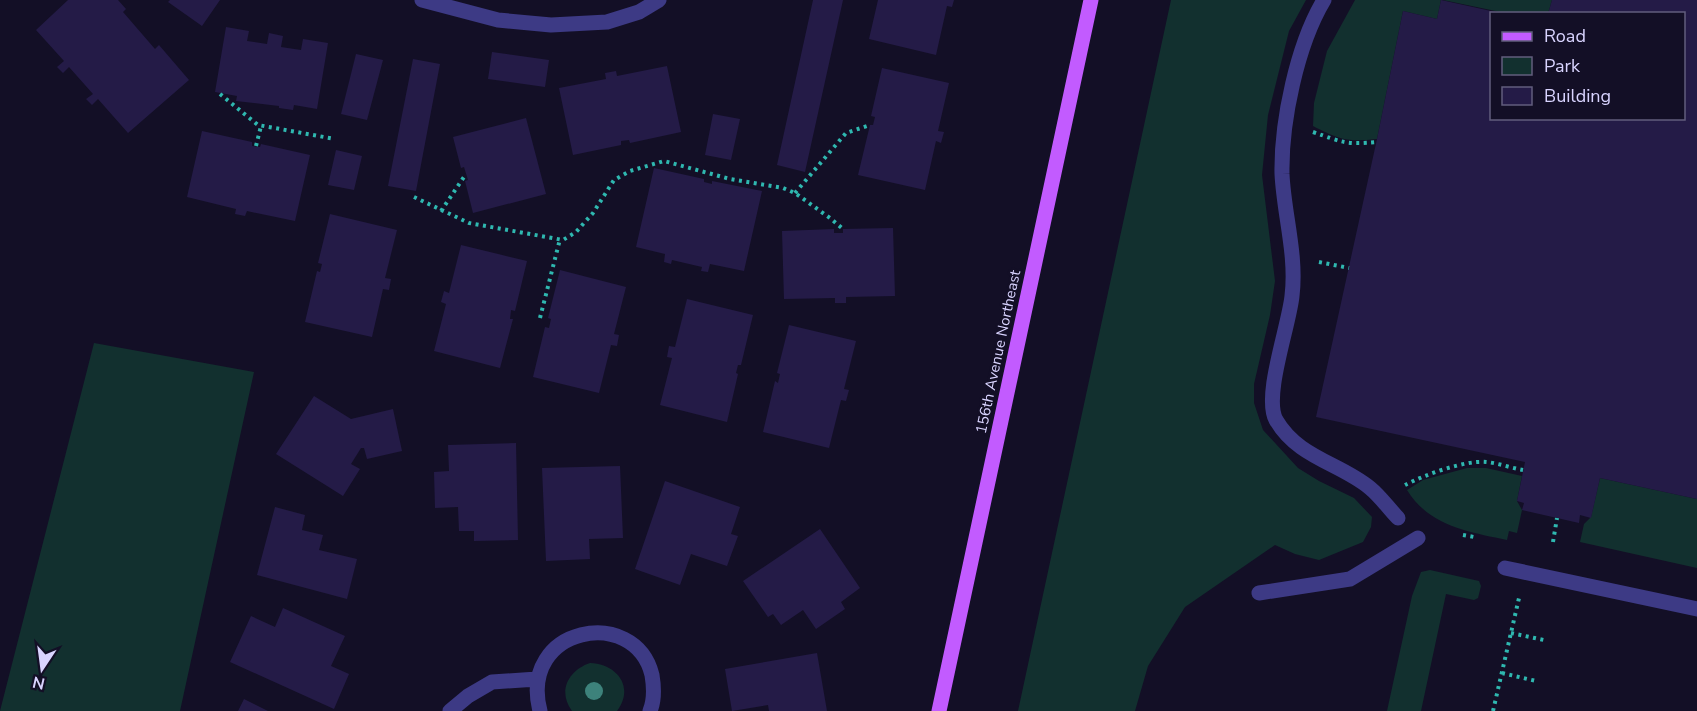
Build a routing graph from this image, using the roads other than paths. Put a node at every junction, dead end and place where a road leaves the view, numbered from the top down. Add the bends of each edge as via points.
1 (422, 0) edge
2 (658, 0) edge
3 (1091, 0) edge
4 (1324, 0) edge
5 (1398, 518) dead end
6 (1418, 538) dead end
7 (1505, 568) dead end
8 (1259, 593) dead end
9 (1697, 609) edge
10 (537, 679) junction
11 (450, 711) edge
12 (540, 711) edge
13 (650, 711) edge
14 (939, 711) edge

1 - 2 street via 498,20 551,24 607,22 639,12
3 - 14 main road, 156th Avenue Northeast
4 - 5 street via 1304,41 1283,139 1282,175 1293,294 1271,407 1276,420 1304,449 1371,489
6 - 8 street via 1350,579
7 - 9 street
10 - 11 street via 492,682
10 - 12 street
10 - 13 street via 556,647 572,637 590,632 609,634 631,644 650,669 654,687

